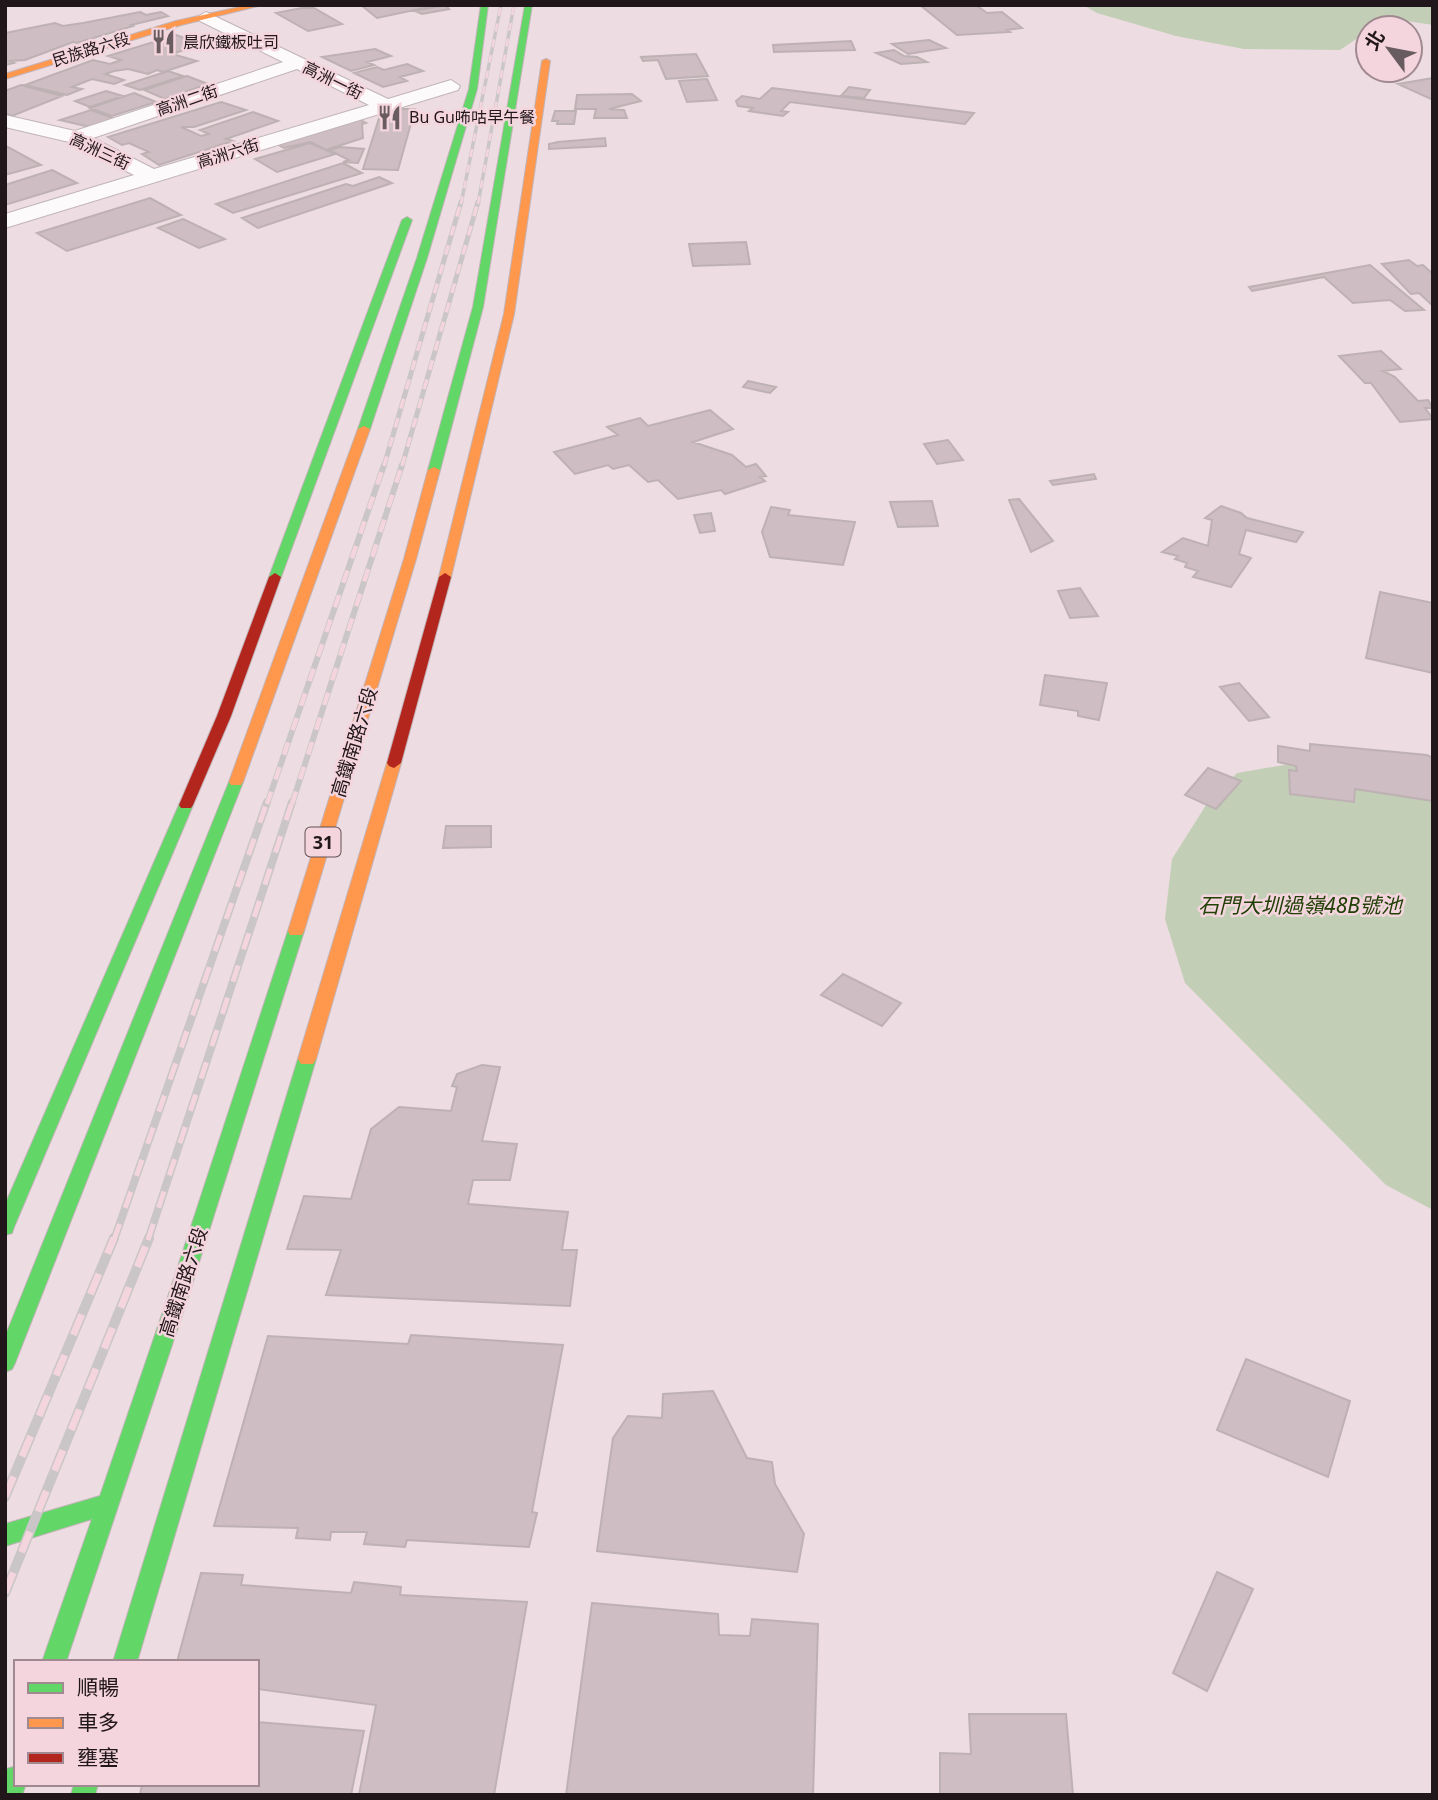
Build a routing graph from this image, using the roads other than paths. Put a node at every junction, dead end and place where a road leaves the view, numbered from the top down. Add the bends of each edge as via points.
1 (259, 5) edge
2 (485, 5) edge
3 (529, 5) edge
4 (206, 17) junction
5 (548, 46) dead end
6 (297, 63) junction
7 (5, 77) edge
8 (452, 79) joint
9 (385, 105) junction
10 (443, 111) dead end
11 (5, 121) edge
12 (76, 137) junction
13 (151, 176) junction
14 (411, 211) dead end
15 (5, 221) edge
16 (478, 307) junction
17 (373, 315) junction
18 (500, 358) junction
19 (381, 381) junction
20 (5, 1227) edge
21 (5, 1363) edge
22 (106, 1504) junction
23 (5, 1535) edge
24 (55, 1660) edge
25 (126, 1660) edge

1 - 4 main road, 民族路六段
2 - 19 main road via 472,89
3 - 16 main road, 高鐵南路六段 / 31
4 - 6 street, 高洲一街
4 - 7 main road, 民族路六段
5 - 18 main road, 31
6 - 9 street, 高洲一街
6 - 12 street, 高洲二街
8 - 9 street, 高洲六街
8 - 10 main road
9 - 13 street, 高洲六街
11 - 12 street, 高洲三街
12 - 13 street, 高洲三街
13 - 15 street, 高洲六街
14 - 17 main road
16 - 18 main road
16 - 22 main road, 高鐵南路六段 / 31 via 410,559 283,973
17 - 19 main road
17 - 20 main road via 224,716
18 - 25 main road, 31 via 369,854
19 - 21 main road via 249,749
22 - 23 main road
22 - 24 main road, 高鐵南路六段 / 31

